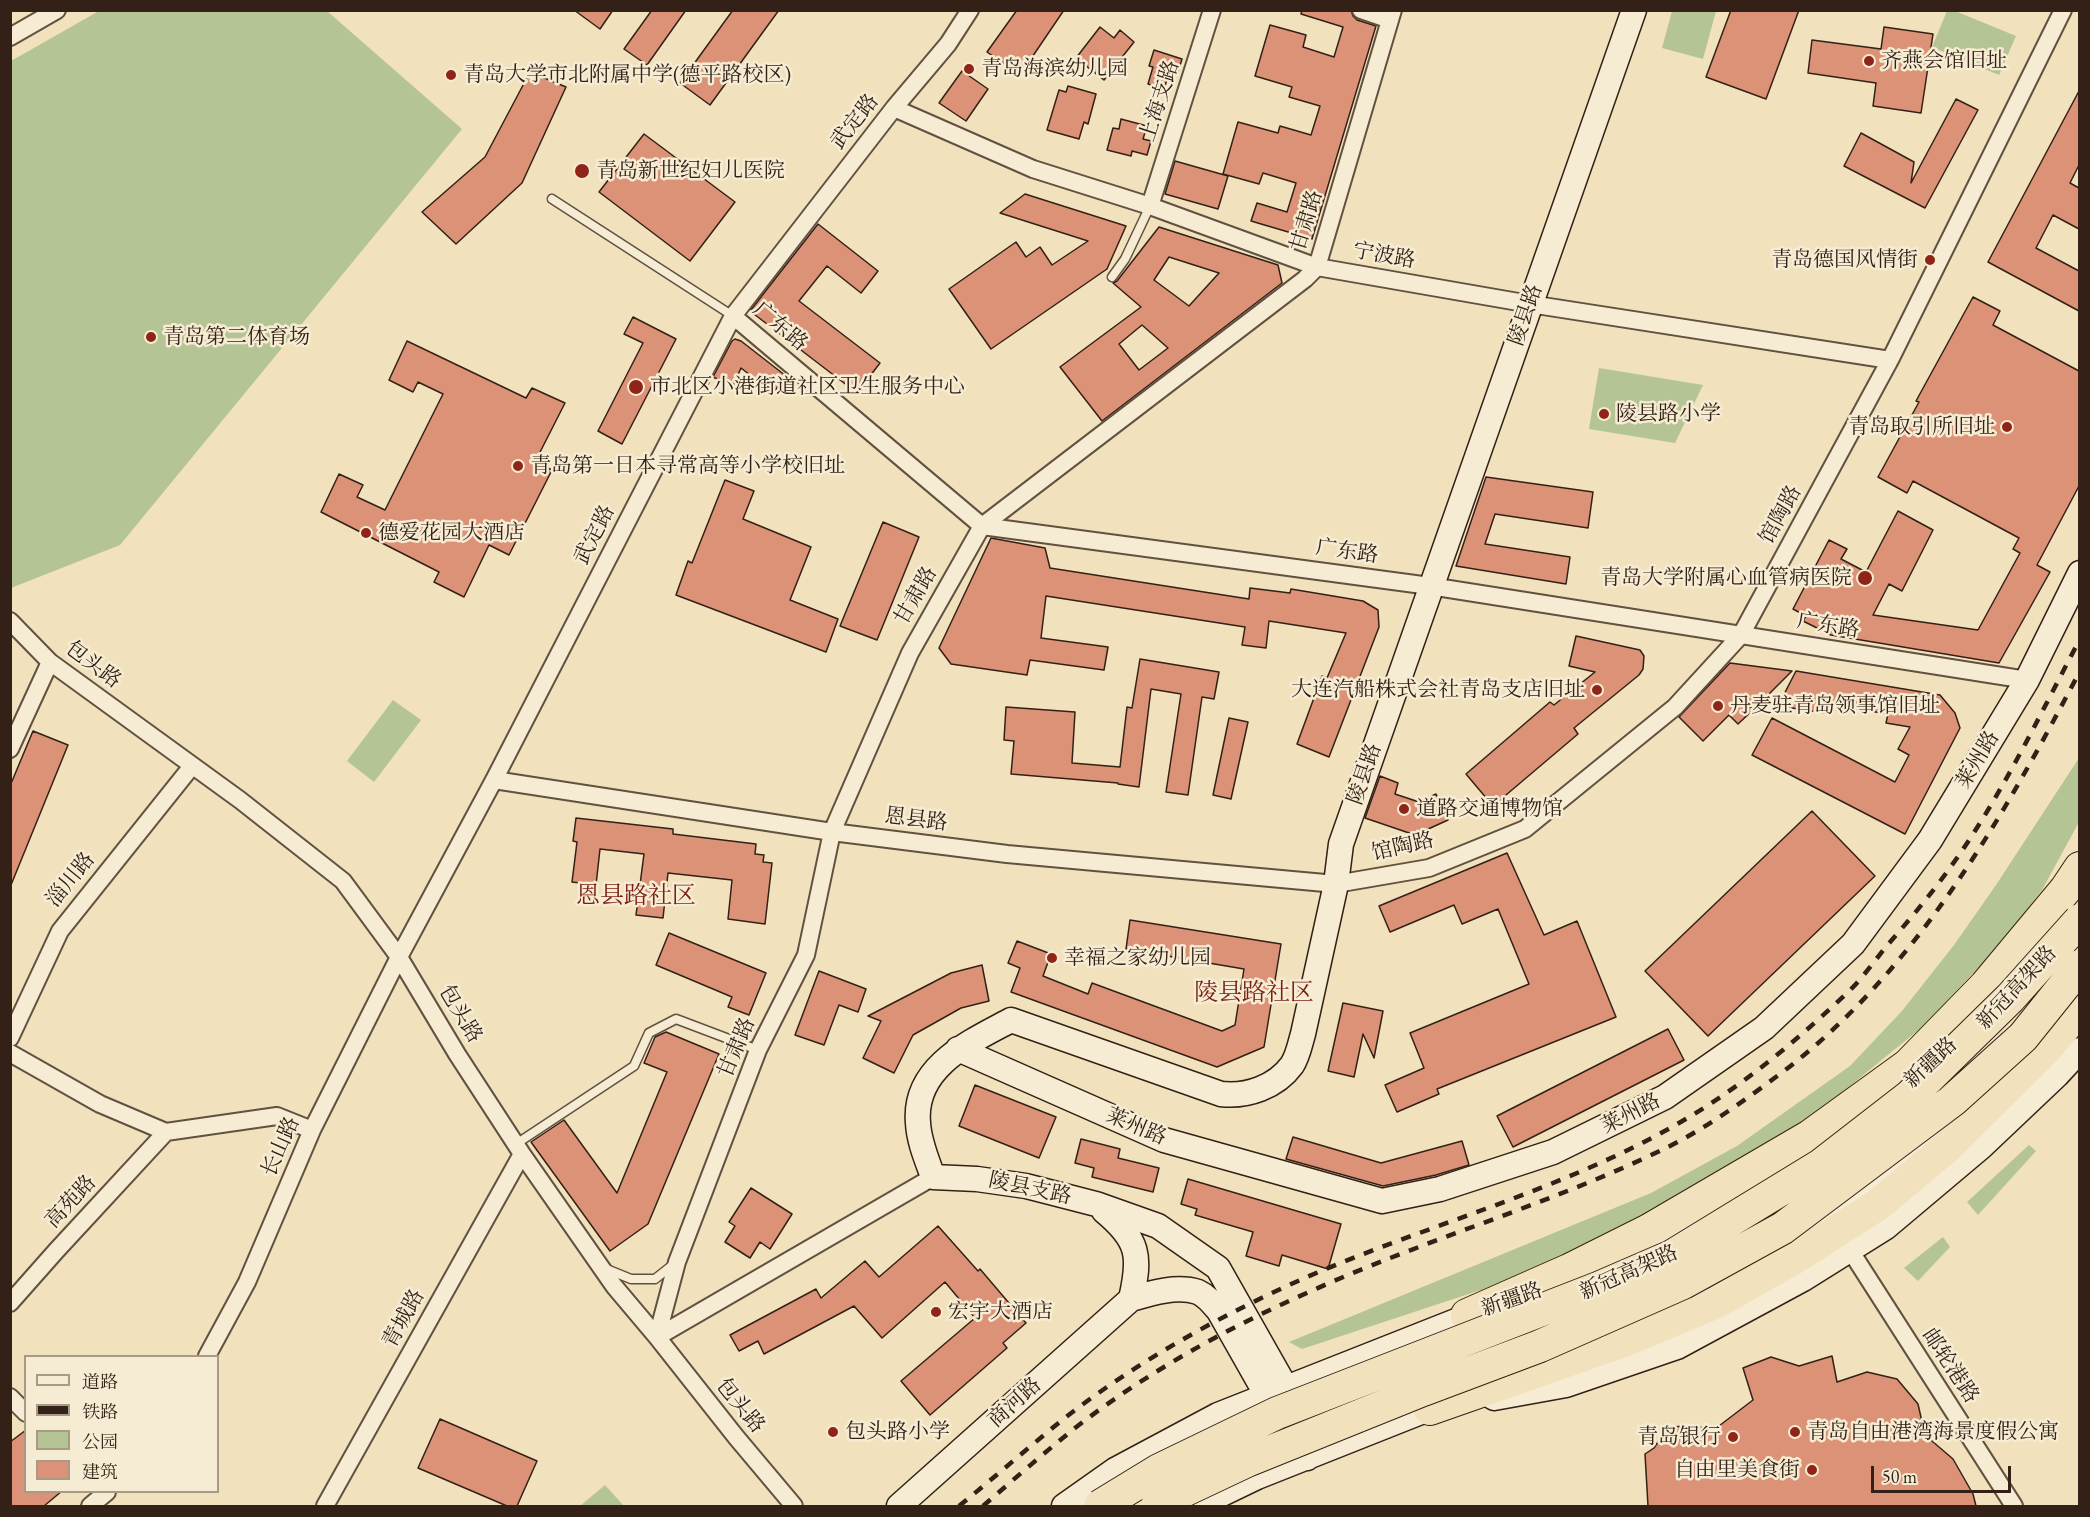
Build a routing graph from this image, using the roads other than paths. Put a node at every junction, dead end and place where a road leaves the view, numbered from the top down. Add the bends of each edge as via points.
1 (57, 10) edge
2 (970, 10) edge
3 (1212, 10) edge
4 (1361, 10) edge
5 (1634, 10) edge
6 (2063, 10) edge
7 (1392, 15) edge
8 (10, 37) edge
9 (894, 108) junction
10 (552, 199) dead end
11 (1150, 206) junction
12 (1317, 267) junction
13 (1112, 276) dead end
14 (1530, 304) junction
15 (733, 316) junction
16 (1890, 360) junction
17 (982, 526) junction
18 (2079, 573) edge
19 (1430, 586) junction
20 (10, 621) edge
21 (1741, 634) junction
22 (50, 662) junction
23 (2027, 680) junction
24 (10, 749) edge
25 (192, 766) junction
26 (494, 780) junction
27 (832, 832) junction
28 (2079, 867) edge
29 (1336, 884) junction
30 (2079, 895) edge
31 (2079, 920) edge
32 (399, 957) junction
33 (2079, 966) edge
34 (2079, 991) edge
35 (2079, 1009) edge
36 (10, 1038) edge
37 (958, 1049) junction
38 (758, 1050) junction
39 (2079, 1050) edge
40 (10, 1053) edge
41 (312, 1130) junction
42 (166, 1132) junction
43 (519, 1149) junction
44 (933, 1177) junction
45 (1096, 1204) junction
46 (1850, 1250) junction
47 (677, 1262) junction
48 (601, 1267) junction
49 (1131, 1299) junction
50 (10, 1303) edge
51 (1467, 1315) junction
52 (657, 1337) junction
53 (208, 1355) edge
54 (1276, 1392) junction
55 (10, 1397) edge
56 (1430, 1409) junction
57 (24, 1411) edge
58 (1307, 1458) junction
59 (106, 1496) edge
60 (90, 1506) edge
61 (326, 1506) edge
62 (794, 1506) edge
63 (899, 1506) edge
64 (1064, 1506) edge
65 (1101, 1506) edge
66 (1157, 1506) edge
67 (1197, 1506) edge
68 (2014, 1506) edge

1 - 8 street
2 - 9 street, 武定路 via 948,44
3 - 11 street, 上海支路
4 - 7 street
5 - 14 street, 陵县路
6 - 16 street, 馆陶路
7 - 12 street, 甘肃路
9 - 11 street, 宁波路 via 1033,169
9 - 15 street, 武定路
10 - 15 lane
11 - 12 street, 宁波路
11 - 13 lane via 1125,259
12 - 14 street, 宁波路
12 - 17 street, 甘肃路
14 - 16 street, 宁波路
14 - 19 street, 陵县路
15 - 17 street, 广东路
15 - 26 street, 武定路
16 - 21 street, 馆陶路
17 - 19 street, 广东路
17 - 27 street, 甘肃路 via 910,652
18 - 23 street, 莱州路
19 - 21 street, 广东路
19 - 29 street, 陵县路 via 1341,844
20 - 22 street, 包头路
21 - 23 street, 广东路
21 - 29 street, 馆陶路 via 1675,707 1525,829 1428,868
22 - 24 street
22 - 25 street, 包头路
23 - 37 street, 莱州路 via 1930,840 1853,944 1764,1028 1665,1097 1552,1152 1440,1189 1382,1201 1164,1140
25 - 32 street, 包头路 via 343,881
25 - 36 street, 淄川路 via 60,931
26 - 27 street, 恩县路
26 - 32 street, 武定路
27 - 29 street, 恩县路 via 1007,854
27 - 38 street, 甘肃路 via 806,955
28 - 51 highway via 2066,889 1986,984 1908,1065 1810,1136 1649,1230
29 - 37 street, 陵县路 via 1298,1053 1279,1078 1253,1092 1221,1094 1011,1020
30 - 51 street, 新疆路 via 2015,978 1921,1078 1792,1171 1619,1264
31 - 65 highway, 新冠高架路, bridge via 2010,998 1910,1096 1821,1165 1672,1256 1277,1413 1159,1470
32 - 41 street, 长山路
32 - 43 street, 包头路
33 - 66 highway, 新冠高架路, bridge via 2023,1037 1952,1101 1783,1228 1683,1283 1540,1346 1247,1461
34 - 56 street via 2025,1051 1943,1127 1880,1179 1796,1238 1735,1272
35 - 56 highway via 2042,1053 1947,1147 1879,1204 1798,1256 1717,1302 1624,1341
37 - 44 street, 陵县路 via 934,1072 919,1104 922,1146
38 - 43 lane via 676,1019 649,1033 634,1066
38 - 47 street, 甘肃路
39 - 46 street via 1981,1147 1886,1227
40 - 42 street via 100,1104
41 - 42 street via 277,1116
41 - 53 street, 长山路 via 247,1282
42 - 50 street, 高苑路
43 - 48 street, 包头路
43 - 61 street, 青城路
44 - 45 street, 陵县支路 via 1026,1186
44 - 52 street
45 - 49 street via 1126,1231 1134,1247 1138,1264
45 - 54 street, 陵县支路 via 1158,1226 1218,1268
46 - 56 street via 1677,1347 1566,1385
46 - 68 street, 邮轮港路
47 - 48 lane via 655,1279 631,1279
47 - 52 street, 甘肃路
48 - 52 street, 包头路
49 - 54 street via 1157,1291 1198,1292 1219,1311
49 - 63 street, 商河路
51 - 54 street, 新疆路
52 - 62 street, 包头路
54 - 58 street, 陵县支路
54 - 64 street, 新疆路 via 1218,1415 1115,1470
55 - 57 street
56 - 58 street
58 - 67 street
59 - 60 street

